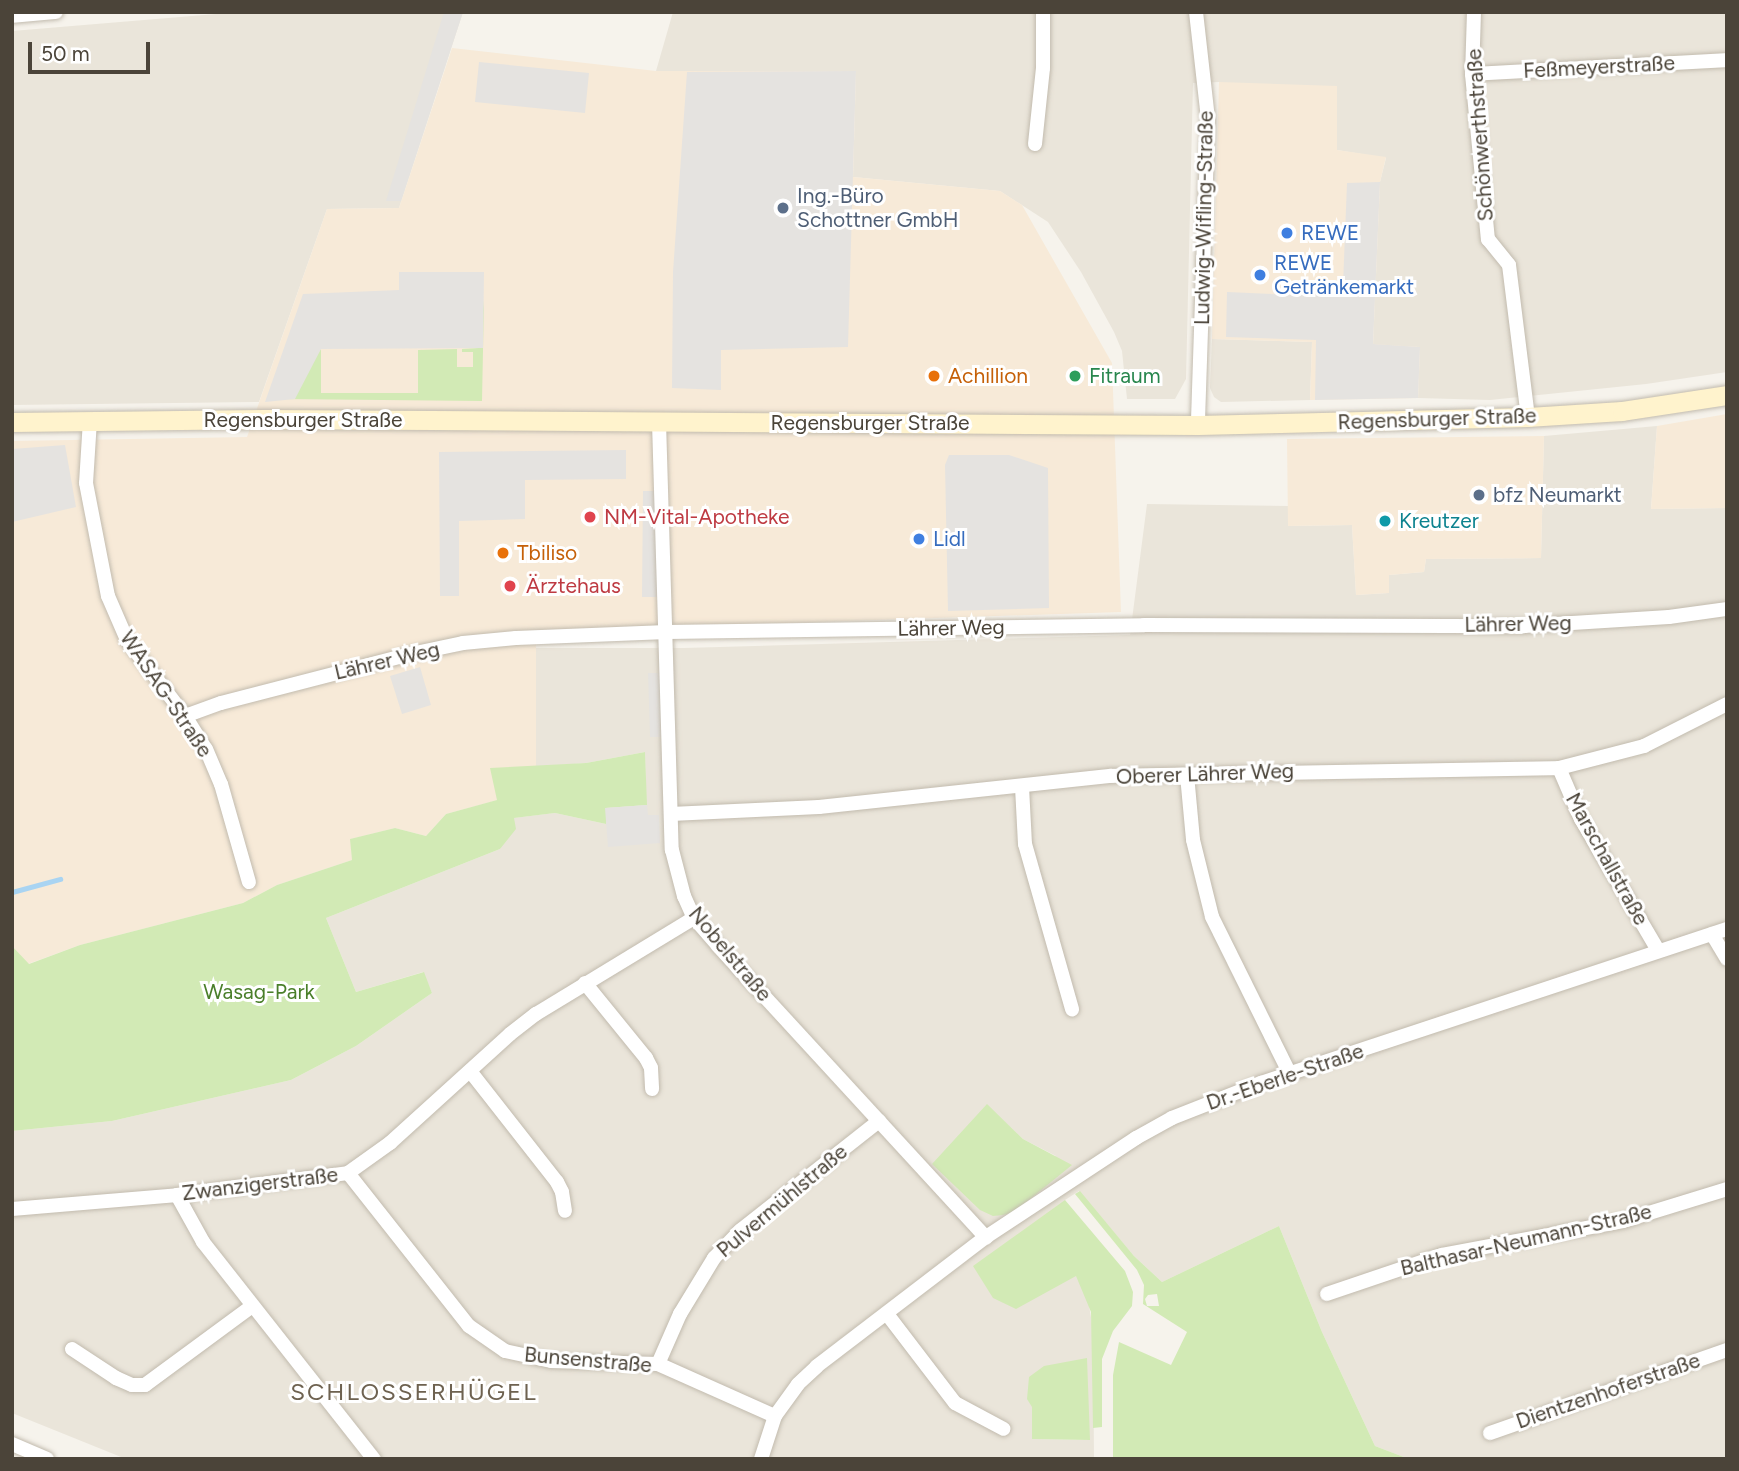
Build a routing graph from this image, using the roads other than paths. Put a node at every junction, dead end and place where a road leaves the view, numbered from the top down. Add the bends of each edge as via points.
1 (56, 12) edge
2 (1043, 12) edge
3 (1196, 12) edge
4 (1474, 12) edge
5 (12, 16) edge
6 (1727, 60) edge
7 (1472, 74) junction
8 (1035, 144) dead end
9 (1727, 395) edge
10 (1528, 417) junction
11 (90, 420) junction
12 (12, 422) edge
13 (659, 422) junction
14 (1198, 425) junction
15 (1727, 609) edge
16 (667, 632) junction
17 (1727, 704) edge
18 (186, 716) junction
19 (1559, 768) junction
20 (1187, 775) junction
21 (1021, 787) junction
22 (671, 814) junction
23 (250, 882) dead end
24 (694, 918) junction
25 (1727, 929) edge
26 (1712, 934) junction
27 (1658, 950) junction
28 (1727, 959) edge
29 (586, 983) junction
30 (1072, 1009) dead end
31 (470, 1071) junction
32 (1290, 1074) junction
33 (652, 1089) dead end
34 (879, 1121) junction
35 (348, 1173) junction
36 (1727, 1189) edge
37 (177, 1195) junction
38 (12, 1209) edge
39 (565, 1211) dead end
40 (986, 1237) junction
41 (1327, 1294) dead end
42 (252, 1306) junction
43 (887, 1314) junction
44 (72, 1349) dead end
45 (1727, 1350) edge
46 (658, 1364) junction
47 (775, 1416) junction
48 (1004, 1429) dead end
49 (1490, 1433) dead end
50 (12, 1444) edge
51 (47, 1459) edge
52 (374, 1459) edge
53 (761, 1459) edge

1 - 5 street
2 - 8 street
3 - 14 street, Ludwig-Wifling-Straße via 1208,119
4 - 7 street, Schönwerthstraße
6 - 7 street, Feßmeyerstraße
7 - 10 street, Schönwerthstraße via 1488,239 1509,265
9 - 10 main road, Regensburger Straße via 1622,411
10 - 14 main road, Regensburger Straße
11 - 12 main road, Regensburger Straße
11 - 13 main road, Regensburger Straße
11 - 18 street, WASAG-Straße via 86,483 108,596 127,640
13 - 14 main road, Regensburger Straße
13 - 16 street, Nobelstraße
15 - 16 street, Lährer Weg via 1524,626 1144,625
16 - 18 street, Lährer Weg via 463,643 220,702
16 - 22 street, Nobelstraße
17 - 19 street, Oberer Lährer Weg via 1644,746
18 - 23 street, WASAG-Straße via 221,784
19 - 20 street, Oberer Lährer Weg
19 - 27 street, Marschallstraße via 1581,819
20 - 21 street, Oberer Lährer Weg via 1111,776
20 - 32 street via 1193,840 1212,917
21 - 22 street, Oberer Lährer Weg via 819,807
21 - 30 street via 1026,844
22 - 24 street, Nobelstraße via 676,873
24 - 29 street, Zwanzigerstraße
24 - 34 street, Nobelstraße
25 - 26 street, Dr.-Eberle-Straße
26 - 27 street, Dr.-Eberle-Straße
26 - 28 street
27 - 32 street, Dr.-Eberle-Straße
29 - 31 street, Zwanzigerstraße via 519,1028
29 - 33 street via 646,1058
31 - 35 street, Zwanzigerstraße via 390,1143
31 - 39 street via 557,1182
32 - 40 street, Dr.-Eberle-Straße via 1172,1118
34 - 40 street, Nobelstraße
34 - 46 street, Pulvermühlstraße via 741,1230 714,1258 680,1314
35 - 37 street, Zwanzigerstraße
35 - 46 street, Bunsenstraße via 469,1326 505,1351 551,1361
36 - 41 street, Balthasar-Neumann-Straße via 1598,1227 1442,1255
37 - 38 street, Zwanzigerstraße
37 - 42 street via 203,1242
40 - 43 street, Dr.-Eberle-Straße
42 - 44 street via 145,1385 116,1378
42 - 52 street
43 - 47 street, Dr.-Eberle-Straße via 817,1366
43 - 48 street via 945,1393 965,1410
45 - 49 street, Dientzenhoferstraße
46 - 47 street, Bunsenstraße
47 - 53 street, Dr.-Eberle-Straße
50 - 51 street

